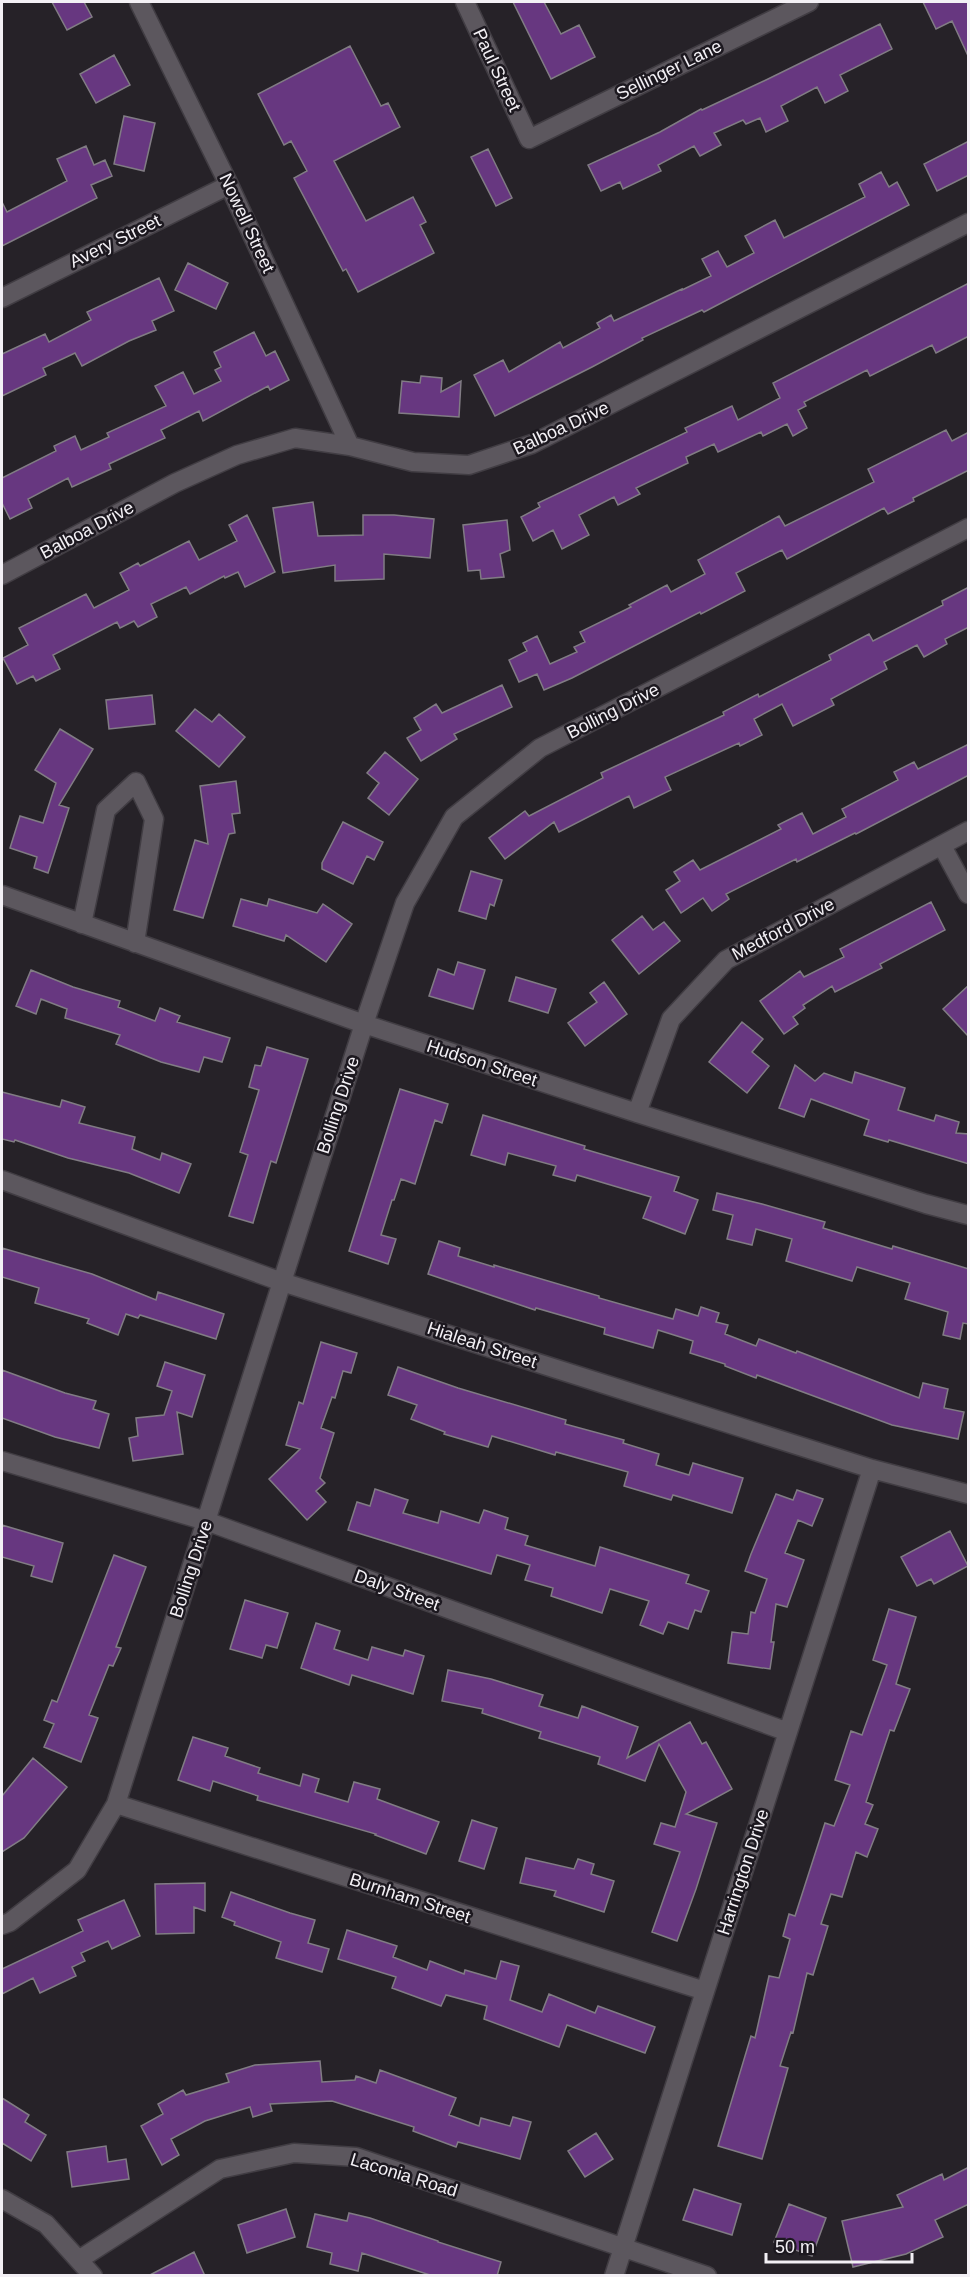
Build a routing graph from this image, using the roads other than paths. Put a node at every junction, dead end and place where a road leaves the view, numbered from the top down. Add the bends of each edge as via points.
1 (139, 2) edge
2 (465, 2) edge
3 (798, 4) edge
4 (530, 139) joint
5 (229, 185) junction
6 (969, 223) edge
7 (2, 297) edge
8 (350, 446) junction
9 (969, 528) edge
10 (2, 575) edge
11 (969, 831) edge
12 (942, 846) junction
13 (969, 894) edge
14 (2, 895) edge
15 (82, 924) junction
16 (135, 943) junction
17 (363, 1024) junction
18 (637, 1113) junction
19 (2, 1180) edge
20 (969, 1215) edge
21 (282, 1282) junction
22 (2, 1461) edge
23 (872, 1468) junction
24 (969, 1494) edge
25 (206, 1521) junction
26 (788, 1732) junction
27 (116, 1804) junction
28 (2, 1925) edge
29 (705, 1991) junction
30 (2, 2199) edge
31 (622, 2246) junction
32 (80, 2259) junction
33 (93, 2276) edge
34 (614, 2276) edge
35 (707, 2276) edge

1 - 5 street, Nowell Street
2 - 4 street, Paul Street
3 - 4 street, Sellinger Lane
5 - 7 street, Avery Street
5 - 8 street, Nowell Street
6 - 8 street, Balboa Drive via 532,444 469,465 413,462
8 - 10 street, Balboa Drive via 295,438 237,455 175,483
9 - 17 street, Bolling Drive via 540,748 454,817 405,903
11 - 12 street, Medford Drive
12 - 13 street
12 - 18 street, Medford Drive via 726,960 671,1019
14 - 15 street, Hudson Street
15 - 16 street, Hudson Street
15 - 16 street via 106,810 136,782 154,819
16 - 17 street, Hudson Street
17 - 18 street, Hudson Street
17 - 21 street, Bolling Drive
18 - 20 street, Hudson Street
19 - 21 street, Hialeah Street
21 - 23 street, Hialeah Street
21 - 25 street, Bolling Drive
22 - 25 street, Daly Street
23 - 24 street, Hialeah Street
23 - 26 street, Harrington Drive
25 - 26 street, Daly Street
25 - 27 street, Bolling Drive
26 - 29 street, Harrington Drive
27 - 28 street, Bolling Drive via 77,1870
27 - 29 street, Burnham Street
29 - 31 street, Harrington Drive
30 - 32 street via 46,2224
31 - 32 street, Laconia Road via 356,2157 294,2152 220,2169
31 - 34 street, Harrington Drive
31 - 35 street, Laconia Road
32 - 33 street

